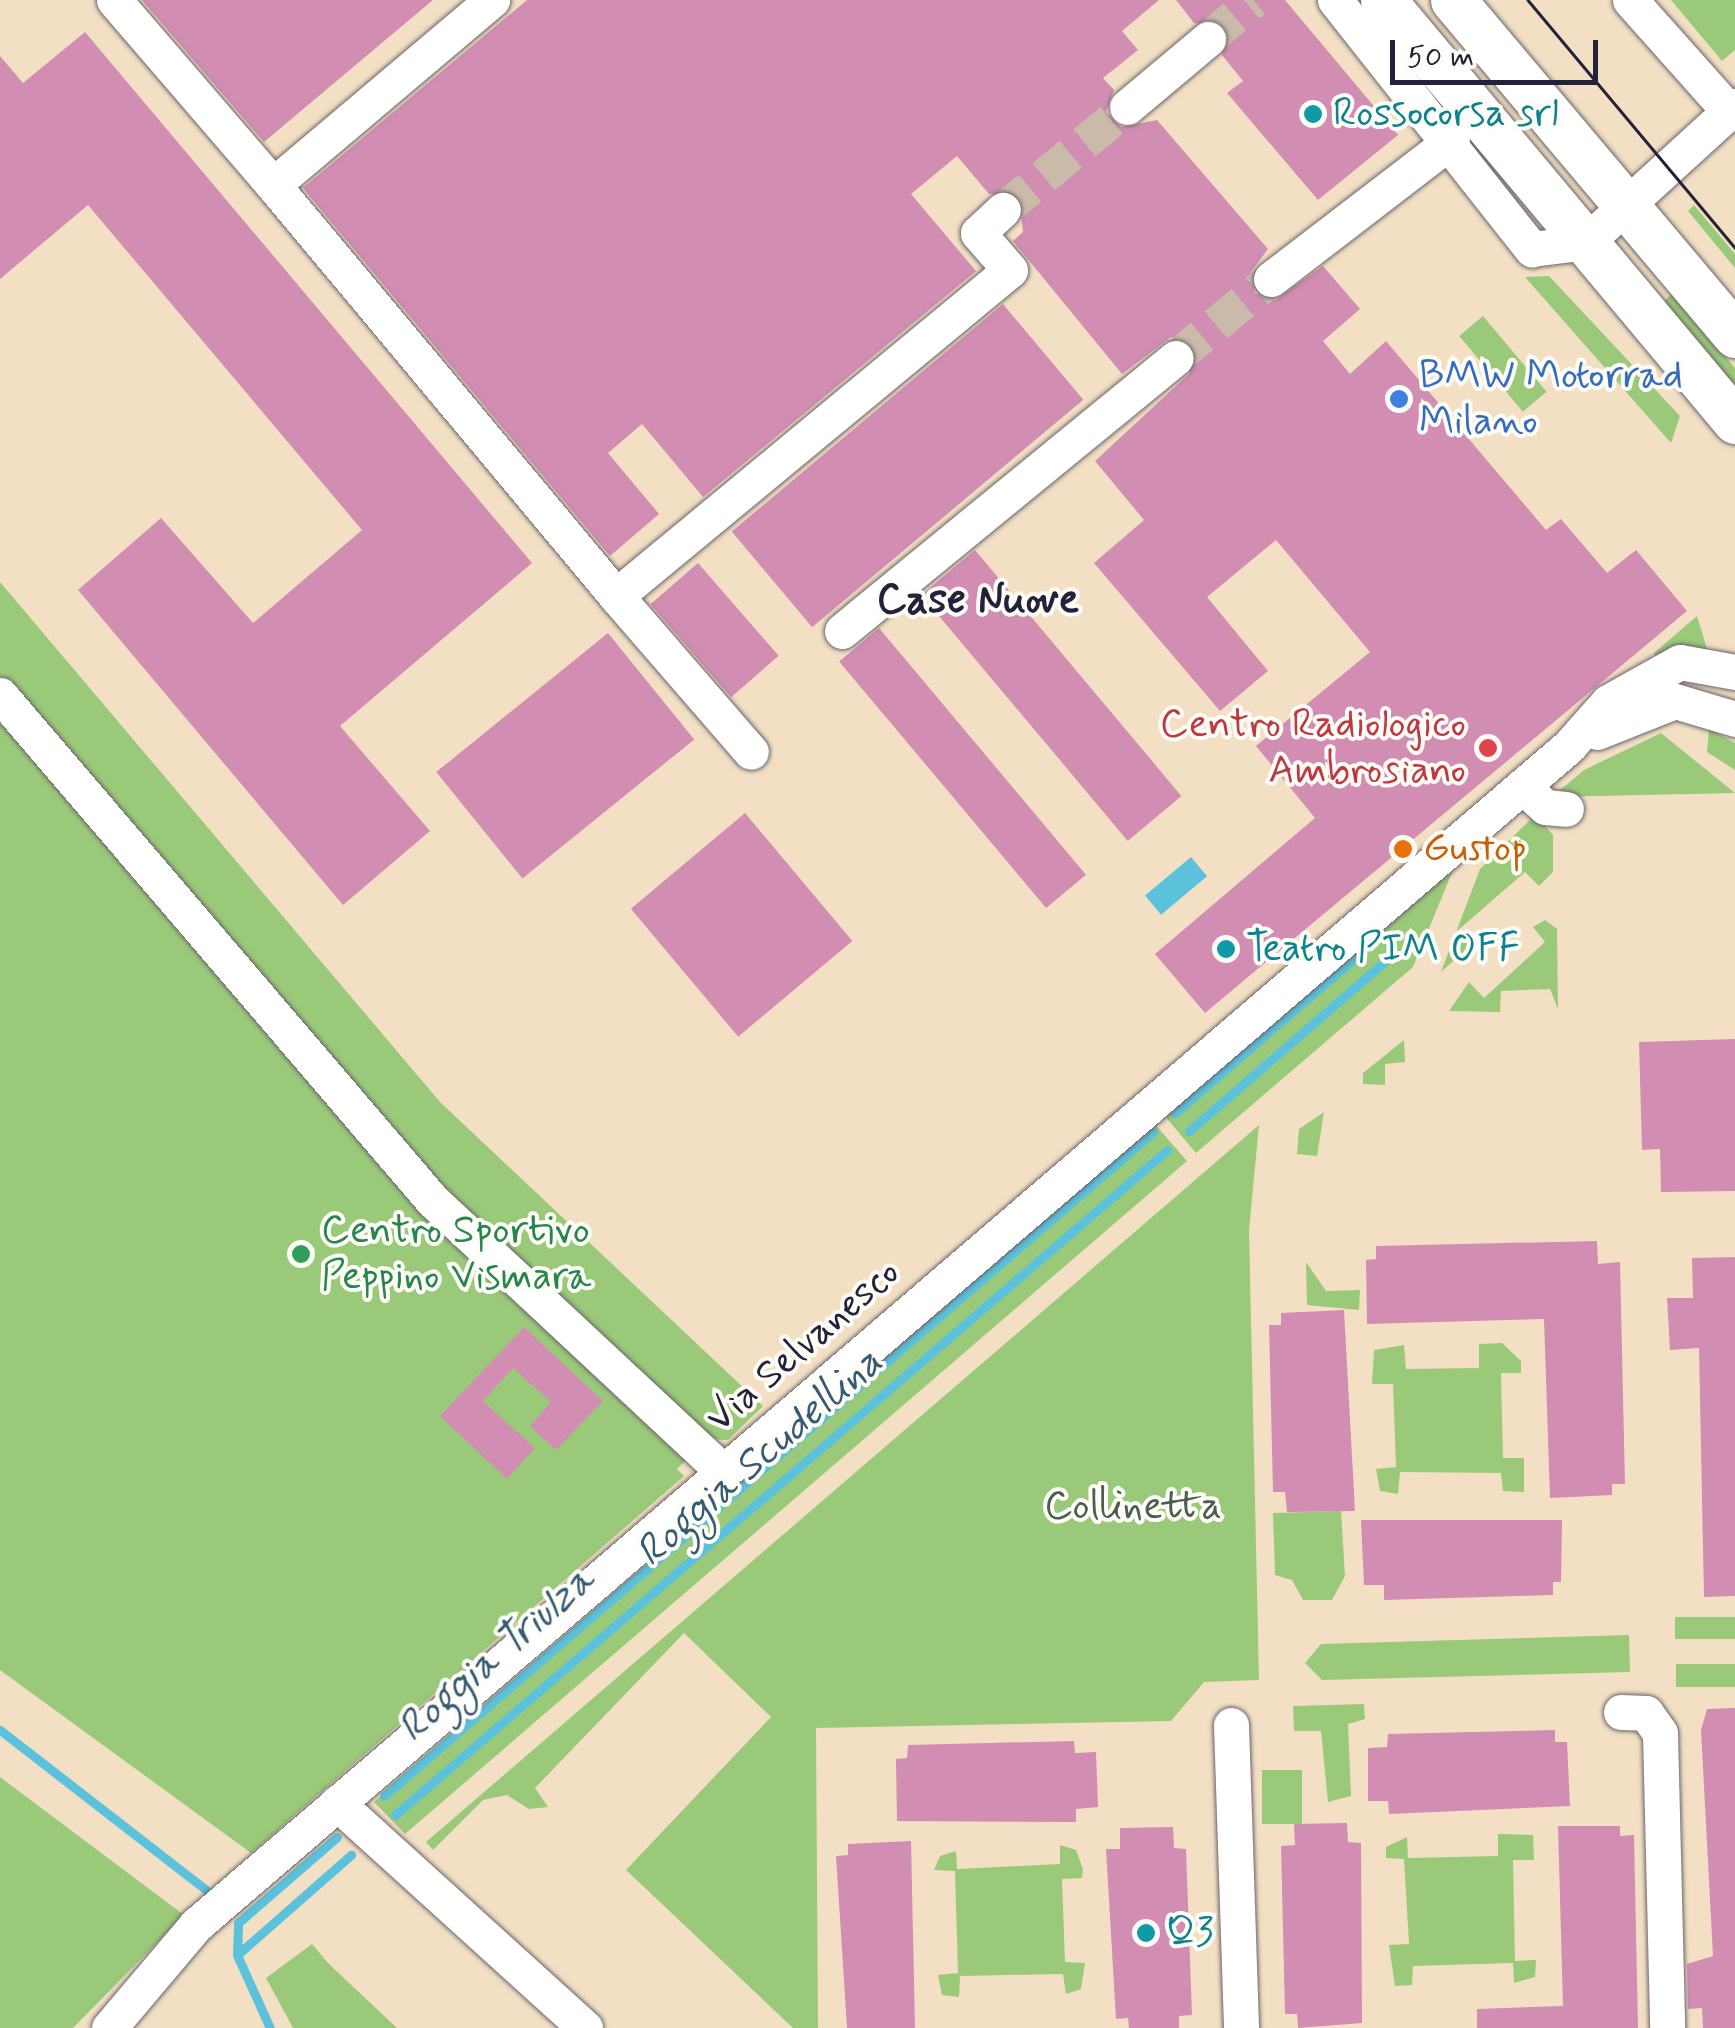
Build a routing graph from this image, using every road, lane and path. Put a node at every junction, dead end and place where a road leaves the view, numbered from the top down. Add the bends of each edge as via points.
1 (114, 0) edge
2 (492, 0) edge
3 (1336, 0) edge
4 (1383, 0) edge
5 (1453, 0) edge
6 (1630, 0) edge
7 (1208, 39) tunnel mouth
8 (1127, 107) tunnel mouth
9 (1732, 108) edge
10 (1452, 140) junction
11 (274, 185) junction
12 (1628, 206) junction
13 (1003, 210) tunnel mouth
14 (1586, 242) junction
15 (1271, 279) tunnel mouth
16 (1735, 335) edge
17 (1175, 358) tunnel mouth
18 (1735, 421) edge
19 (616, 596) junction
20 (842, 631) dead end
21 (1735, 672) edge
22 (0, 695) edge
23 (1735, 719) edge
24 (1569, 746) junction
25 (751, 752) dead end
26 (1522, 786) junction
27 (1566, 809) dead end
28 (723, 1472) junction
29 (1621, 1712) dead end
30 (1231, 1725) dead end
31 (347, 1795) junction
32 (109, 2028) edge
33 (586, 2028) edge
34 (1242, 2028) edge
35 (1667, 2028) edge

1 - 11 street
2 - 11 street
3 - 10 street
4 - 14 main road
5 - 12 main road
6 - 9 street
7 - 8 street
9 - 12 street
10 - 14 street via 1522,244 1556,252
10 - 15 street
11 - 19 street
12 - 14 street
12 - 16 main road
13 - 19 street via 978,234 1010,270
14 - 18 main road
17 - 20 street
19 - 25 street
21 - 24 street, Via Selvanesco via 1680,662 1651,672
22 - 28 street via 432,1200
23 - 24 street, Via Selvanesco via 1676,701
24 - 26 street, Via Selvanesco
26 - 27 street via 1543,806
26 - 28 street, Via Selvanesco
28 - 31 street, Via Selvanesco
29 - 35 street via 1646,1713 1660,1733
30 - 34 street
31 - 32 street, Via Selvanesco via 196,1925
31 - 33 street via 390,1825 401,1856

